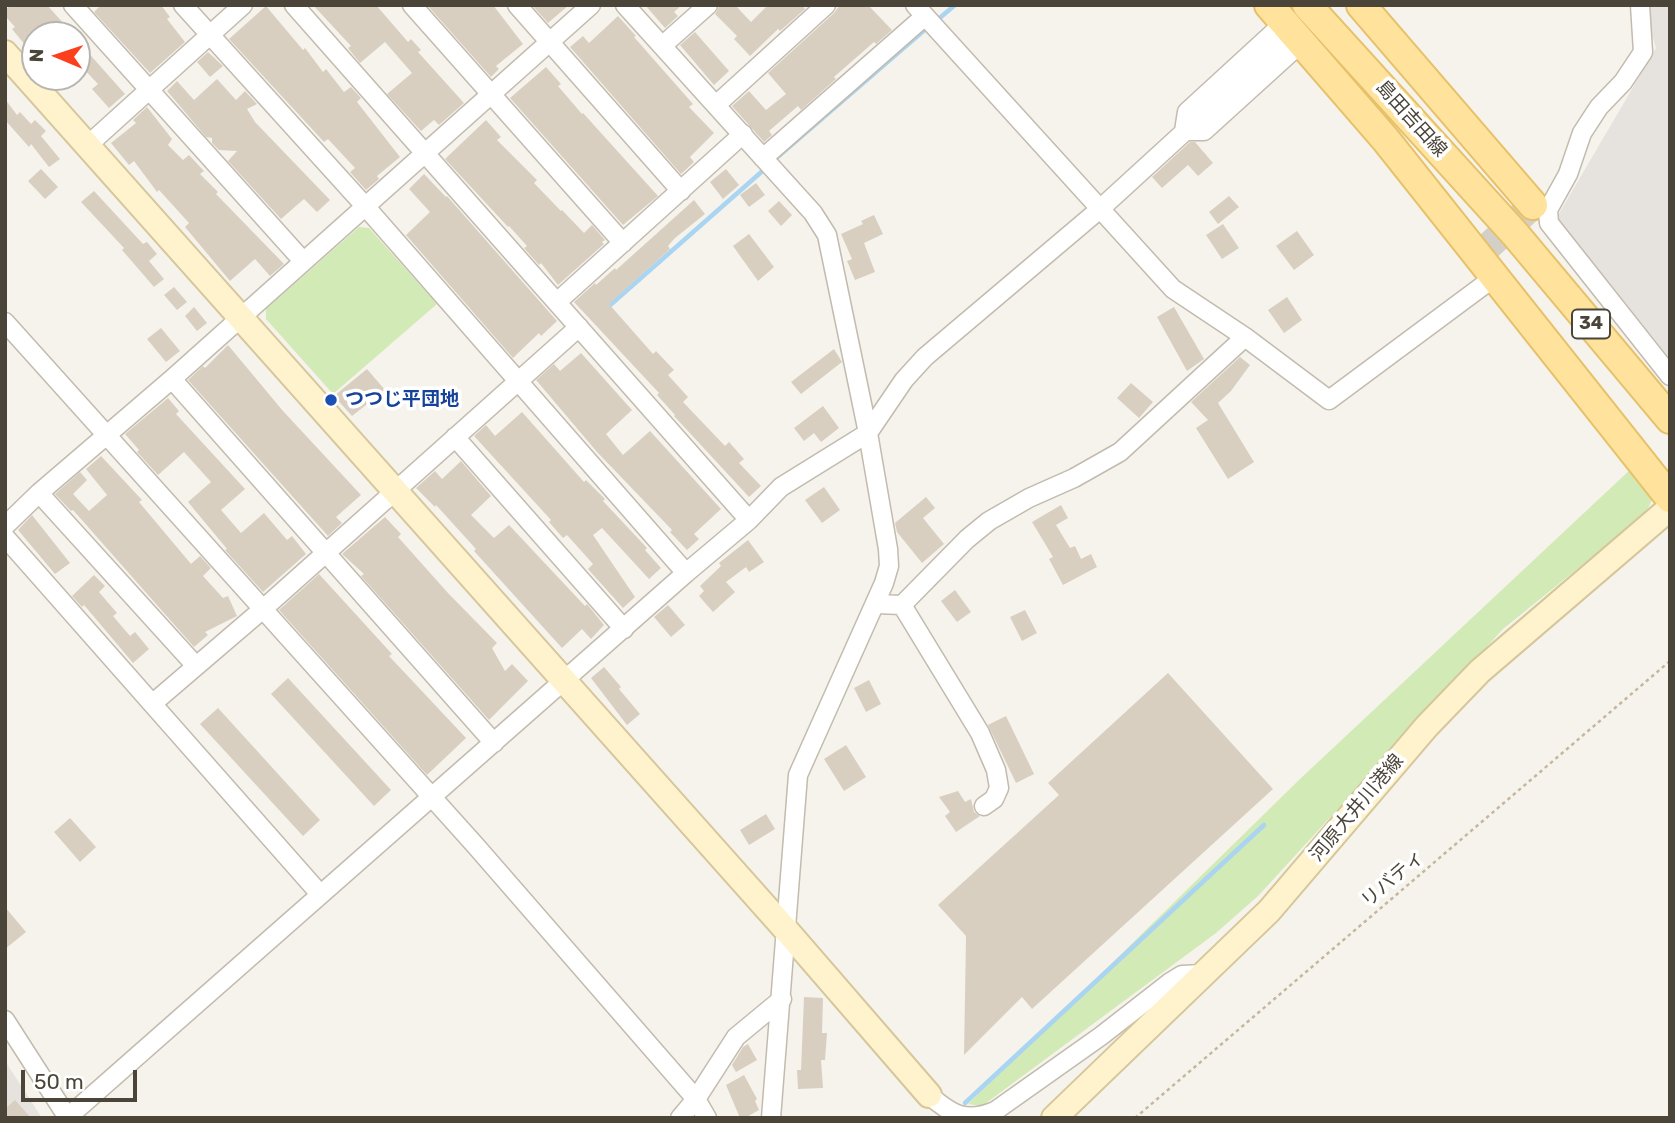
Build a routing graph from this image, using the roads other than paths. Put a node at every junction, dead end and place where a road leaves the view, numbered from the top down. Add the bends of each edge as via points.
1 (74, 5) edge
2 (183, 5) edge
3 (243, 5) edge
4 (294, 5) edge
5 (412, 5) edge
6 (517, 5) edge
7 (591, 5) edge
8 (625, 5) edge
9 (708, 5) edge
10 (826, 5) edge
11 (1307, 5) edge
12 (1325, 5) edge
13 (1361, 5) edge
14 (1640, 5) edge
15 (920, 10) edge
16 (1285, 27) edge
17 (210, 35) junction
18 (551, 42) junction
19 (662, 46) junction
20 (5, 53) edge
21 (149, 90) junction
22 (491, 94) junction
23 (716, 105) junction
24 (1184, 131) junction
25 (743, 134) junction
26 (88, 145) junction
27 (425, 152) junction
28 (763, 158) junction
29 (681, 191) junction
30 (1533, 205) dead end
31 (365, 206) junction
32 (1100, 209) junction
33 (1515, 234) junction
34 (622, 243) junction
35 (303, 261) junction
36 (1487, 265) junction
37 (557, 302) junction
38 (240, 317) junction
39 (5, 322) edge
40 (579, 327) junction
41 (1245, 337) junction
42 (1670, 376) edge
43 (172, 379) junction
44 (519, 382) junction
45 (1668, 417) edge
46 (868, 433) junction
47 (108, 436) junction
48 (455, 437) junction
49 (395, 491) junction
50 (39, 493) junction
51 (1670, 498) edge
52 (1670, 509) edge
53 (749, 520) junction
54 (5, 526) edge
55 (5, 537) edge
56 (326, 553) junction
57 (686, 573) junction
58 (875, 604) junction
59 (902, 605) junction
60 (263, 609) junction
61 (624, 629) junction
62 (195, 666) junction
63 (564, 682) junction
64 (152, 704) junction
65 (494, 743) junction
66 (430, 798) junction
67 (984, 806) dead end
68 (320, 894) junction
69 (787, 930) junction
70 (1205, 974) junction
71 (782, 999) junction
72 (5, 1020) edge
73 (929, 1095) joint
74 (696, 1099) junction
75 (68, 1117) edge
76 (680, 1118) edge
77 (707, 1118) edge
78 (771, 1118) edge
79 (1054, 1118) edge

1 - 21 street
2 - 17 street
3 - 17 street
4 - 27 street
5 - 22 street
6 - 18 street
7 - 18 street
8 - 19 street
9 - 19 street
10 - 23 street
11 - 33 main road, 島田吉田線 / 34
12 - 33 main road, 島田吉田線 / 34
13 - 30 main road
14 - 42 street via 1643,52 1582,133 1568,174 1548,210 1549,223
15 - 28 street
15 - 32 street
16 - 24 street via 1187,112
16 - 24 street via 1204,131
16 - 36 main road via 1386,140
17 - 21 street
17 - 31 street
18 - 22 street
18 - 29 street
19 - 23 street
20 - 26 street
21 - 26 street
21 - 35 street
22 - 27 street
22 - 34 street
23 - 25 street
24 - 32 street
25 - 28 street
25 - 29 street
26 - 38 street
27 - 31 street
27 - 37 street
28 - 46 street via 827,235
29 - 34 street
31 - 35 street
31 - 44 street
32 - 41 street via 1173,289
32 - 46 street via 925,357
33 - 45 main road, 島田吉田線 / 34
34 - 37 street
35 - 38 street
36 - 41 street via 1329,400
36 - 51 main road
37 - 40 street
38 - 43 street
38 - 49 street
39 - 47 street
40 - 44 street
40 - 53 street
41 - 59 street via 1120,452 989,521
43 - 47 street
43 - 56 street
44 - 48 street
44 - 57 street
46 - 53 street via 781,487
46 - 58 street via 889,566
47 - 50 street
47 - 60 street
48 - 49 street
48 - 61 street
49 - 56 street
49 - 63 street
50 - 54 street
50 - 62 street
52 - 70 street, 河原大井川港線 via 1480,671 1269,911
53 - 57 street
55 - 64 street
56 - 60 street
56 - 65 street
57 - 61 street
58 - 59 street
58 - 69 street via 798,775
59 - 67 street via 980,733 996,770 999,788
60 - 62 street
60 - 66 street
61 - 63 street
62 - 64 street
63 - 65 street
63 - 69 street
64 - 68 street
65 - 66 street
66 - 68 street
66 - 74 street
68 - 75 street
69 - 71 street
69 - 73 street
70 - 73 street via 1182,975 1169,983 995,1111 967,1118
70 - 79 street, 河原大井川港線
71 - 74 street via 736,1037
71 - 78 street
72 - 75 street
74 - 76 street
74 - 77 street

